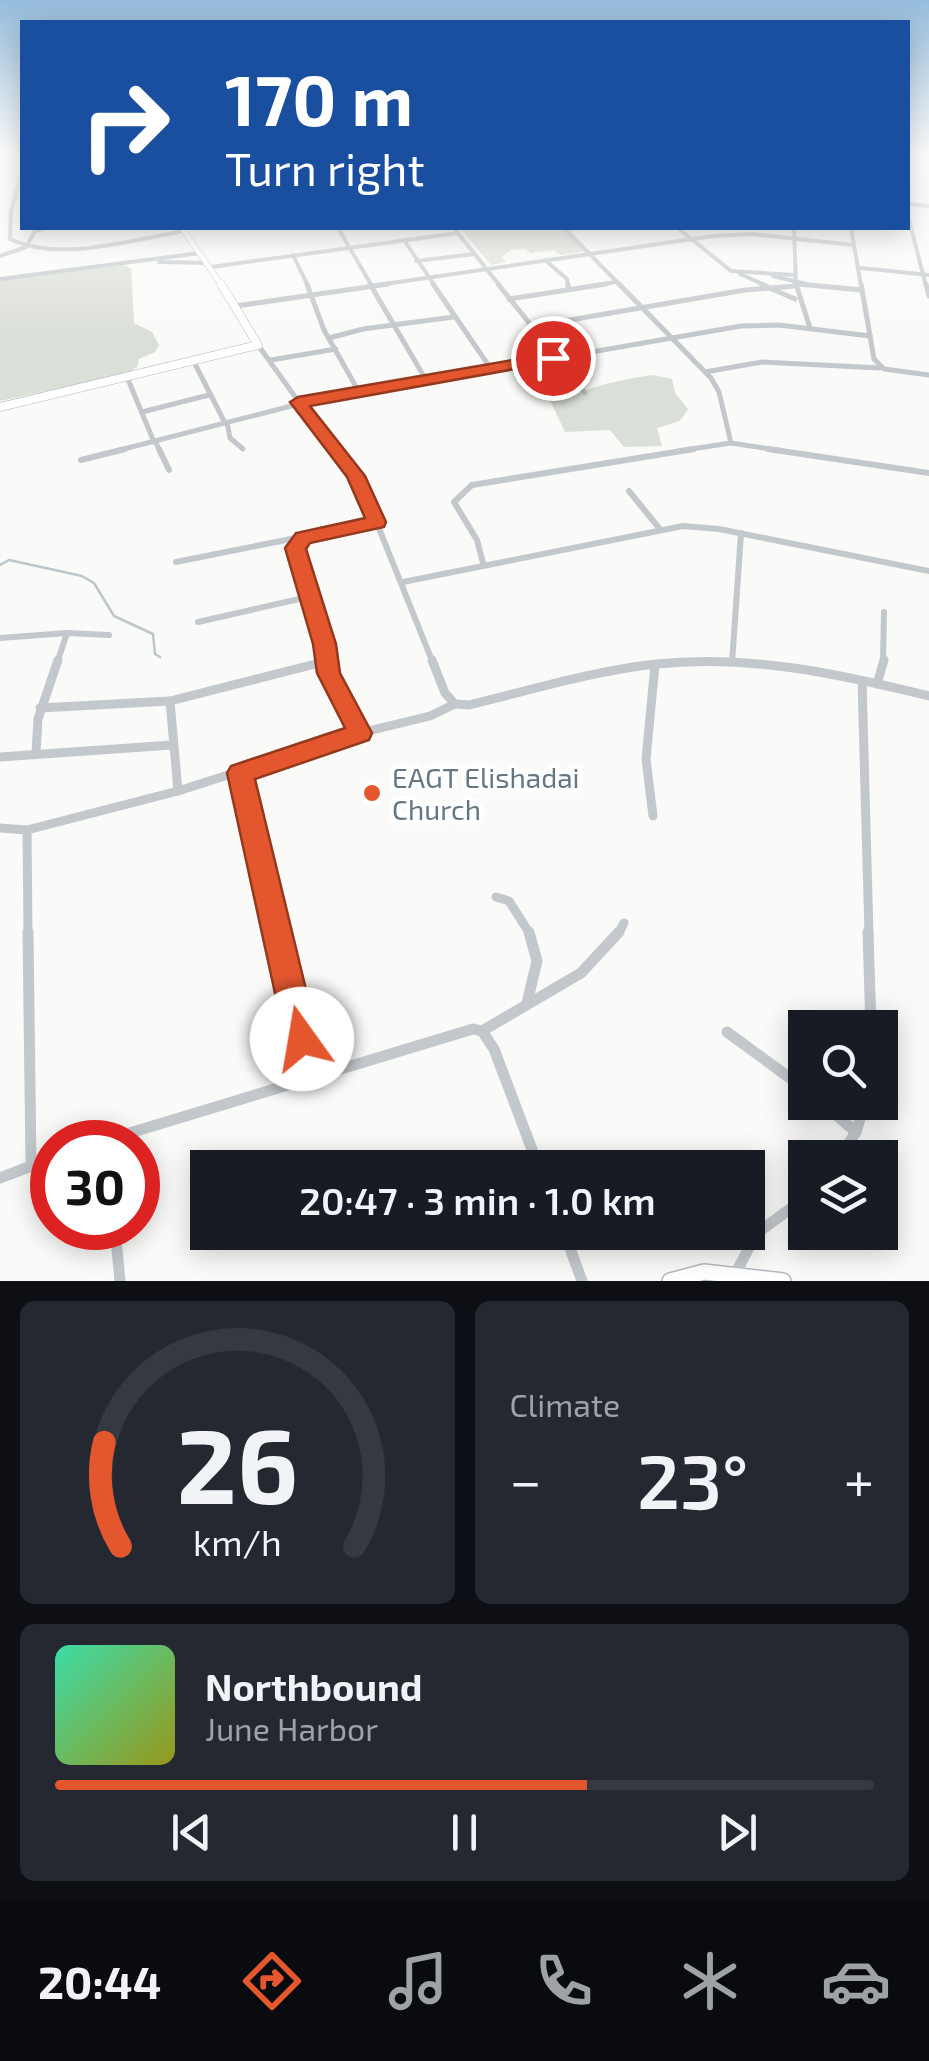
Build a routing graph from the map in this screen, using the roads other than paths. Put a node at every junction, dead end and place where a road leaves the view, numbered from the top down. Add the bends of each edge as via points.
1 (11, 216) edge
2 (910, 222) edge
3 (39, 230) edge
4 (177, 230) edge
5 (185, 230) edge
6 (339, 230) edge
7 (456, 230) edge
8 (566, 230) edge
9 (681, 230) edge
10 (794, 230) edge
11 (852, 230) edge
12 (796, 238) junction
13 (692, 239) junction
14 (404, 240) junction
15 (12, 241) junction
16 (854, 245) junction
17 (26, 247) junction
18 (351, 247) junction
19 (200, 253) junction
20 (474, 254) junction
21 (588, 254) junction
22 (293, 255) junction
23 (0, 256) edge
24 (150, 260) junction
25 (545, 260) junction
26 (416, 261) junction
27 (209, 265) junction
28 (861, 268) junction
29 (486, 269) junction
30 (735, 272) junction
31 (766, 274) junction
32 (926, 274) edge
33 (794, 275) junction
34 (427, 278) junction
35 (0, 279) edge
36 (567, 279) junction
37 (616, 282) junction
38 (794, 284) junction
39 (584, 286) junction
40 (370, 287) junction
41 (771, 288) junction
42 (569, 289) junction
43 (862, 290) junction
44 (312, 295) junction
45 (929, 296) edge
46 (510, 299) junction
47 (796, 299) junction
48 (236, 306) junction
49 (644, 308) junction
50 (454, 317) junction
51 (393, 324) junction
52 (528, 327) junction
53 (811, 328) junction
54 (870, 336) junction
55 (674, 337) junction
56 (330, 338) junction
57 (258, 346) junction
58 (336, 348) junction
59 (553, 358) junction
60 (270, 360) junction
61 (194, 362) junction
62 (882, 368) junction
63 (492, 369) junction
64 (705, 372) junction
65 (929, 374) edge
66 (127, 377) junction
67 (426, 380) junction
68 (359, 392) junction
69 (584, 393) dead end
70 (209, 394) junction
71 (299, 403) junction
72 (0, 407) edge
73 (142, 412) junction
74 (226, 423) junction
75 (155, 442) junction
76 (731, 443) junction
77 (243, 449) dead end
78 (81, 460) dead end
79 (168, 470) dead end
80 (929, 473) edge
81 (629, 491) dead end
82 (376, 522) junction
83 (659, 528) junction
84 (742, 533) junction
85 (303, 538) junction
86 (176, 562) dead end
87 (483, 563) junction
88 (929, 571) edge
89 (402, 582) junction
90 (308, 597) junction
91 (884, 612) dead end
92 (198, 622) dead end
93 (68, 633) junction
94 (109, 636) dead end
95 (0, 638) edge
96 (327, 661) junction
97 (732, 663) junction
98 (655, 664) junction
99 (862, 681) junction
100 (877, 684) junction
101 (929, 696) edge
102 (170, 701) junction
103 (454, 704) junction
104 (40, 708) junction
105 (360, 733) junction
106 (172, 745) junction
107 (36, 753) junction
108 (0, 757) edge
109 (240, 773) junction
110 (178, 791) junction
111 (653, 816) dead end
112 (0, 828) edge
113 (27, 830) junction
114 (496, 897) dead end
115 (624, 923) dead end
116 (526, 1006) junction
117 (871, 1010) edge
118 (482, 1031) junction
119 (727, 1032) dead end
120 (310, 1077) junction
121 (788, 1077) edge
122 (30, 1120) edge
123 (842, 1120) edge
124 (860, 1120) edge
125 (160, 1125) edge
126 (856, 1132) junction
127 (851, 1140) edge
128 (532, 1150) edge
129 (30, 1165) edge
130 (0, 1178) edge
131 (788, 1210) edge
132 (117, 1250) edge
133 (571, 1250) edge
134 (735, 1274) junction
135 (120, 1281) edge
136 (582, 1281) edge
137 (670, 1281) edge
138 (783, 1281) edge

1 - 15 street
2 - 32 street
3 - 17 street
4 - 17 street
5 - 19 street
6 - 18 street
7 - 14 street
7 - 20 street
8 - 21 street
9 - 13 street
10 - 12 street
11 - 16 street
12 - 13 street
12 - 16 street
12 - 33 street
13 - 21 street
13 - 30 street
14 - 18 street
14 - 26 street
15 - 17 street
15 - 23 street
16 - 28 street
17 - 23 street
18 - 22 street
18 - 40 street
19 - 24 street
19 - 27 street
20 - 26 street
20 - 29 street
21 - 25 street
21 - 37 street
22 - 27 street
22 - 44 street
24 - 27 street
24 - 35 street
25 - 29 street
25 - 36 street
26 - 34 street
27 - 48 street
28 - 32 street
28 - 43 street
29 - 34 street
29 - 46 street
30 - 31 street
30 - 41 street
31 - 33 street
31 - 38 street
32 - 45 street
33 - 38 street
34 - 40 street
34 - 50 street
36 - 39 street
36 - 42 street
37 - 39 street
37 - 49 street
38 - 41 street
38 - 43 street
38 - 47 street
39 - 42 street
40 - 44 street
40 - 51 street
41 - 47 street
41 - 49 street
42 - 46 street
43 - 54 street
44 - 48 street
44 - 56 street
46 - 52 street
47 - 53 street
48 - 57 street
49 - 52 street
49 - 55 street
50 - 51 street
50 - 63 street
51 - 56 street
51 - 67 street
52 - 59 street
53 - 54 street
53 - 55 street via 763,324
54 - 62 street
55 - 59 street
55 - 64 street
56 - 58 street
57 - 60 street
57 - 61 street
58 - 60 street
58 - 68 street
59 - 63 street
59 - 69 street
60 - 71 street
61 - 66 street
61 - 70 street
62 - 64 street via 770,362
62 - 65 street
63 - 67 street
64 - 76 street via 719,392
66 - 72 street
66 - 73 street
67 - 68 street
68 - 71 street
70 - 73 street
70 - 74 street
71 - 74 street
71 - 82 street via 356,476
73 - 75 street
74 - 75 street
74 - 77 street
75 - 78 street
75 - 79 street
76 - 80 street
76 - 87 street via 472,485 454,502
81 - 83 street
82 - 85 street
82 - 89 street
83 - 84 street
83 - 87 street
84 - 88 street
84 - 97 street
85 - 86 street
85 - 90 street via 296,548
87 - 89 street
89 - 103 street
90 - 92 street
90 - 96 street
91 - 100 street via 884,667
93 - 94 street
93 - 95 street
93 - 104 street
96 - 102 street
96 - 105 street
97 - 98 street
97 - 99 street
98 - 103 street
98 - 111 street via 645,747
99 - 100 street
99 - 117 street
100 - 101 street
102 - 104 street
102 - 106 street
103 - 105 street
104 - 107 street
105 - 109 street
106 - 107 street
106 - 110 street
107 - 108 street
109 - 110 street
109 - 120 street
110 - 113 street
112 - 113 street
113 - 122 street
114 - 116 street via 508,901 538,955
115 - 116 street via 601,956
116 - 118 street
118 - 120 street via 461,1030
118 - 128 street
119 - 121 street
120 - 125 street
123 - 126 street
124 - 126 street
126 - 127 street
129 - 130 street
131 - 134 street via 757,1233
132 - 135 street
133 - 136 street
134 - 137 street via 704,1272
134 - 138 street

